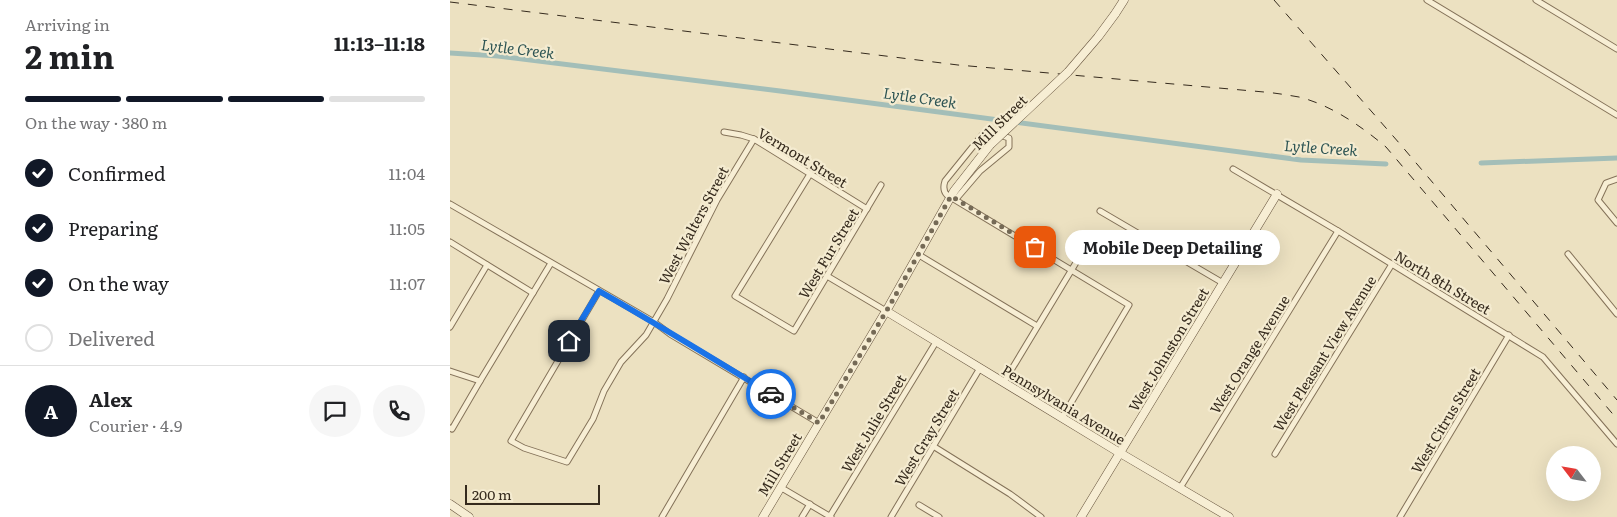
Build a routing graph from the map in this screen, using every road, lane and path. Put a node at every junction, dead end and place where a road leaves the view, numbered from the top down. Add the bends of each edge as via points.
1 (1124, 0) edge
2 (1427, 0) edge
3 (1536, 0) edge
4 (1617, 49) edge
5 (1617, 114) edge
6 (724, 132) dead end
7 (754, 139) junction
8 (1232, 169) dead end
9 (810, 174) junction
10 (1617, 179) edge
11 (882, 185) dead end
12 (1277, 194) junction
13 (954, 198) junction
14 (450, 204) edge
15 (867, 209) junction
16 (1100, 211) dead end
17 (1617, 223) edge
18 (1338, 231) junction
19 (450, 242) edge
20 (1086, 246) dead end
21 (1568, 254) dead end
22 (919, 255) junction
23 (551, 263) junction
24 (1392, 264) junction
25 (487, 265) junction
26 (1071, 269) junction
27 (827, 276) junction
28 (1223, 283) junction
29 (599, 291) junction
30 (533, 293) junction
31 (886, 311) junction
32 (1617, 314) edge
33 (654, 322) junction
34 (1038, 326) junction
35 (450, 327) edge
36 (1509, 335) junction
37 (936, 342) junction
38 (980, 368) junction
39 (450, 371) edge
40 (744, 377) junction
41 (480, 381) junction
42 (1004, 382) junction
43 (1062, 418) junction
44 (819, 423) junction
45 (451, 429) edge
46 (1617, 444) edge
47 (933, 446) junction
48 (1120, 453) junction
49 (1275, 454) dead end
50 (780, 486) junction
51 (1180, 488) junction
52 (450, 504) edge
53 (810, 504) junction
54 (919, 505) dead end
55 (469, 517) edge
56 (662, 517) edge
57 (763, 517) edge
58 (802, 517) edge
59 (831, 517) edge
60 (891, 517) edge
61 (939, 517) edge
62 (1041, 517) edge
63 (1081, 517) edge
64 (1229, 517) edge
65 (1400, 517) edge

1 - 13 street, Mill Street, bridge via 1068,72 990,145
2 - 5 street
3 - 4 street
6 - 7 street, Vermont Street
7 - 9 street, Vermont Street
7 - 33 street, West Walters Street via 712,208
8 - 12 street, North 8th Street
9 - 15 street, Vermont Street
9 - 27 street, West Fur Street via 735,296 794,331
10 - 17 street via 1606,183 1598,200
11 - 15 street, West Fur Street
12 - 18 street, North 8th Street
12 - 28 street, West Johnston Street
13 - 13 street via 945,192 944,184 983,134 993,133 1009,138 1009,147
13 - 22 street, Mill Street
13 - 26 street
14 - 23 street
15 - 27 street, West Fur Street
16 - 28 street
18 - 24 street, North 8th Street
18 - 51 street, West Orange Avenue
19 - 25 street
20 - 26 street
21 - 32 street
22 - 31 street, Mill Street
22 - 34 street
23 - 29 street
23 - 30 street
24 - 36 street, North 8th Street
24 - 49 street, West Pleasant View Avenue
25 - 30 street
25 - 35 street
26 - 34 street
26 - 43 street via 1130,305
27 - 31 street
28 - 48 street, West Johnston Street
29 - 33 street
29 - 33 street, West Walters Street via 511,441 567,462 593,419 617,369
30 - 41 street
31 - 37 street, Pennsylvania Avenue
31 - 44 street, Mill Street
33 - 40 street
34 - 42 street
36 - 46 street, North 8th Street via 1543,357
36 - 65 street, West Citrus Street
37 - 38 street, Pennsylvania Avenue
37 - 59 street, West Julie Street
38 - 42 street, Pennsylvania Avenue
38 - 47 street, West Gray Street
39 - 41 street
40 - 44 street
40 - 56 street
41 - 45 street
42 - 43 street, Pennsylvania Avenue
43 - 48 street, Pennsylvania Avenue
44 - 50 street, Mill Street
47 - 60 street, West Gray Street
47 - 62 street
48 - 51 street, Pennsylvania Avenue
48 - 63 street, West Johnston Street
50 - 53 street
50 - 57 street, Mill Street
51 - 64 street, Pennsylvania Avenue
52 - 55 street
53 - 58 street
53 - 59 street
54 - 61 street

